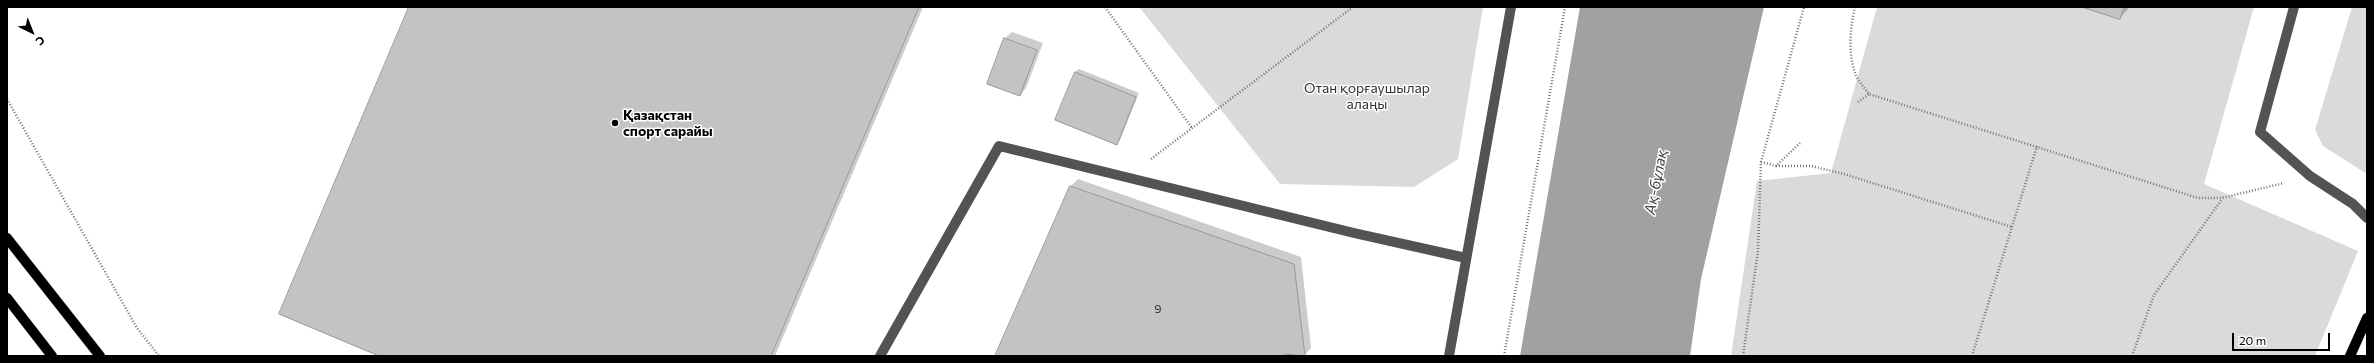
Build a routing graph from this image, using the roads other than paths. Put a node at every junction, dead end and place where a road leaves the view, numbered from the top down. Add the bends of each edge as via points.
1 (1511, 7) edge
2 (2294, 7) edge
3 (2353, 204) junction
4 (2367, 206) edge
5 (2367, 218) edge
6 (7, 238) edge
7 (1466, 258) junction
8 (9, 302) edge
9 (2367, 318) edge
10 (52, 356) edge
11 (100, 356) edge
12 (880, 356) edge
13 (1449, 356) edge
14 (2350, 356) edge

1 - 7 lane
2 - 3 lane via 2260,132 2310,176
3 - 4 lane
3 - 5 lane
6 - 11 main road
7 - 12 lane via 999,146
7 - 13 lane
8 - 10 main road
9 - 14 main road

